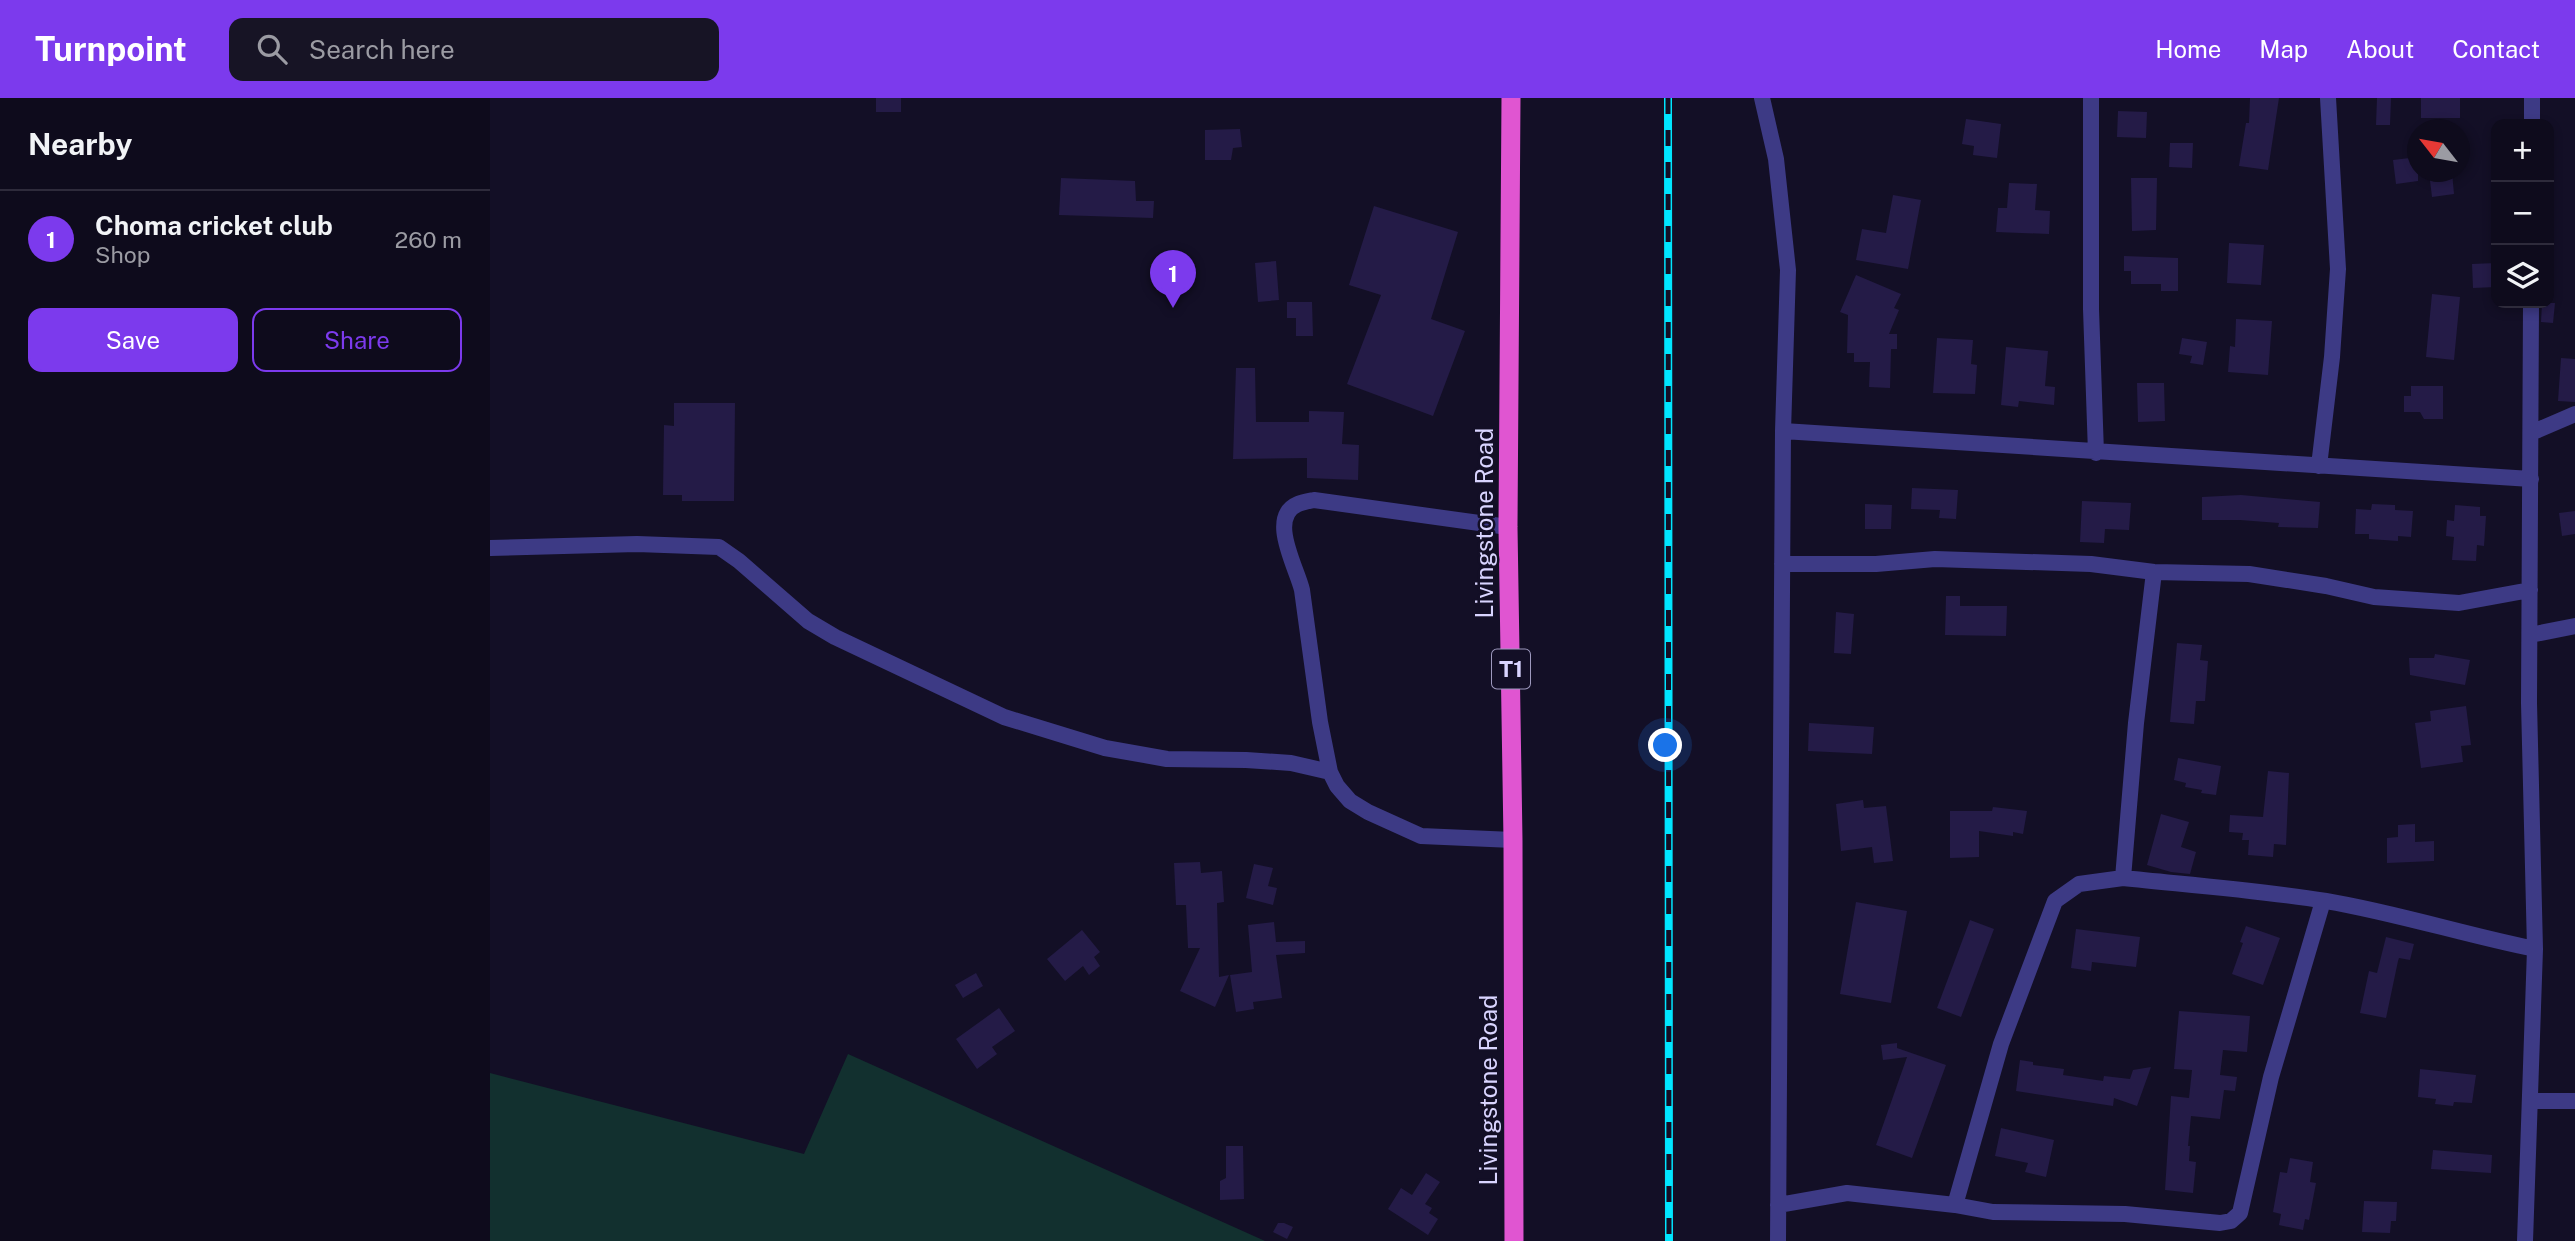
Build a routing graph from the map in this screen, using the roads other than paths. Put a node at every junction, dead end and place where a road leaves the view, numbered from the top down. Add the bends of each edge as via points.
1 (1511, 98) edge
2 (1762, 98) edge
3 (2091, 98) edge
4 (2328, 98) edge
5 (2532, 98) edge
6 (2532, 119) edge
7 (2531, 308) edge
8 (2575, 414) edge
9 (1783, 432) junction
10 (2531, 433) junction
11 (2096, 453) junction
12 (2319, 466) junction
13 (2530, 480) junction
14 (1508, 527) junction
15 (490, 548) edge
16 (1782, 564) junction
17 (2154, 572) junction
18 (2530, 590) junction
19 (2575, 626) edge
20 (2530, 635) junction
21 (1331, 772) junction
22 (1513, 840) junction
23 (2123, 878) junction
24 (2323, 901) junction
25 (2535, 949) junction
26 (2531, 1101) junction
27 (2575, 1101) edge
28 (1778, 1205) junction
29 (1955, 1205) junction
30 (1514, 1241) edge
31 (1778, 1241) edge
32 (2525, 1241) edge

1 - 14 highway, Livingstone Road / T1
2 - 9 street via 1776,159 1788,270
3 - 11 street
4 - 12 street via 2338,269
5 - 6 street
7 - 10 street
8 - 10 street
9 - 11 street
9 - 16 street
10 - 13 street
11 - 12 street
12 - 13 street
13 - 18 street
14 - 21 street via 1314,500 1288,512 1284,537 1298,573
14 - 22 highway, Livingstone Road / T1
15 - 21 street via 719,547 808,621 1004,717 1105,748 1167,759 1291,763
16 - 17 street via 1934,559 2091,564
16 - 28 street
17 - 18 street via 2249,574 2374,597 2459,603
17 - 23 street
18 - 20 street
19 - 20 street
20 - 25 street
21 - 22 street via 1350,802 1421,836
22 - 30 highway, Livingstone Road / T1
23 - 24 street
23 - 29 street via 2079,884 2055,901 2001,1044
24 - 25 street
24 - 29 street via 2271,1077 2241,1213 2220,1223 2125,1214 1993,1212
25 - 26 street
26 - 27 street
26 - 32 street
28 - 29 street via 1847,1193
28 - 31 street

